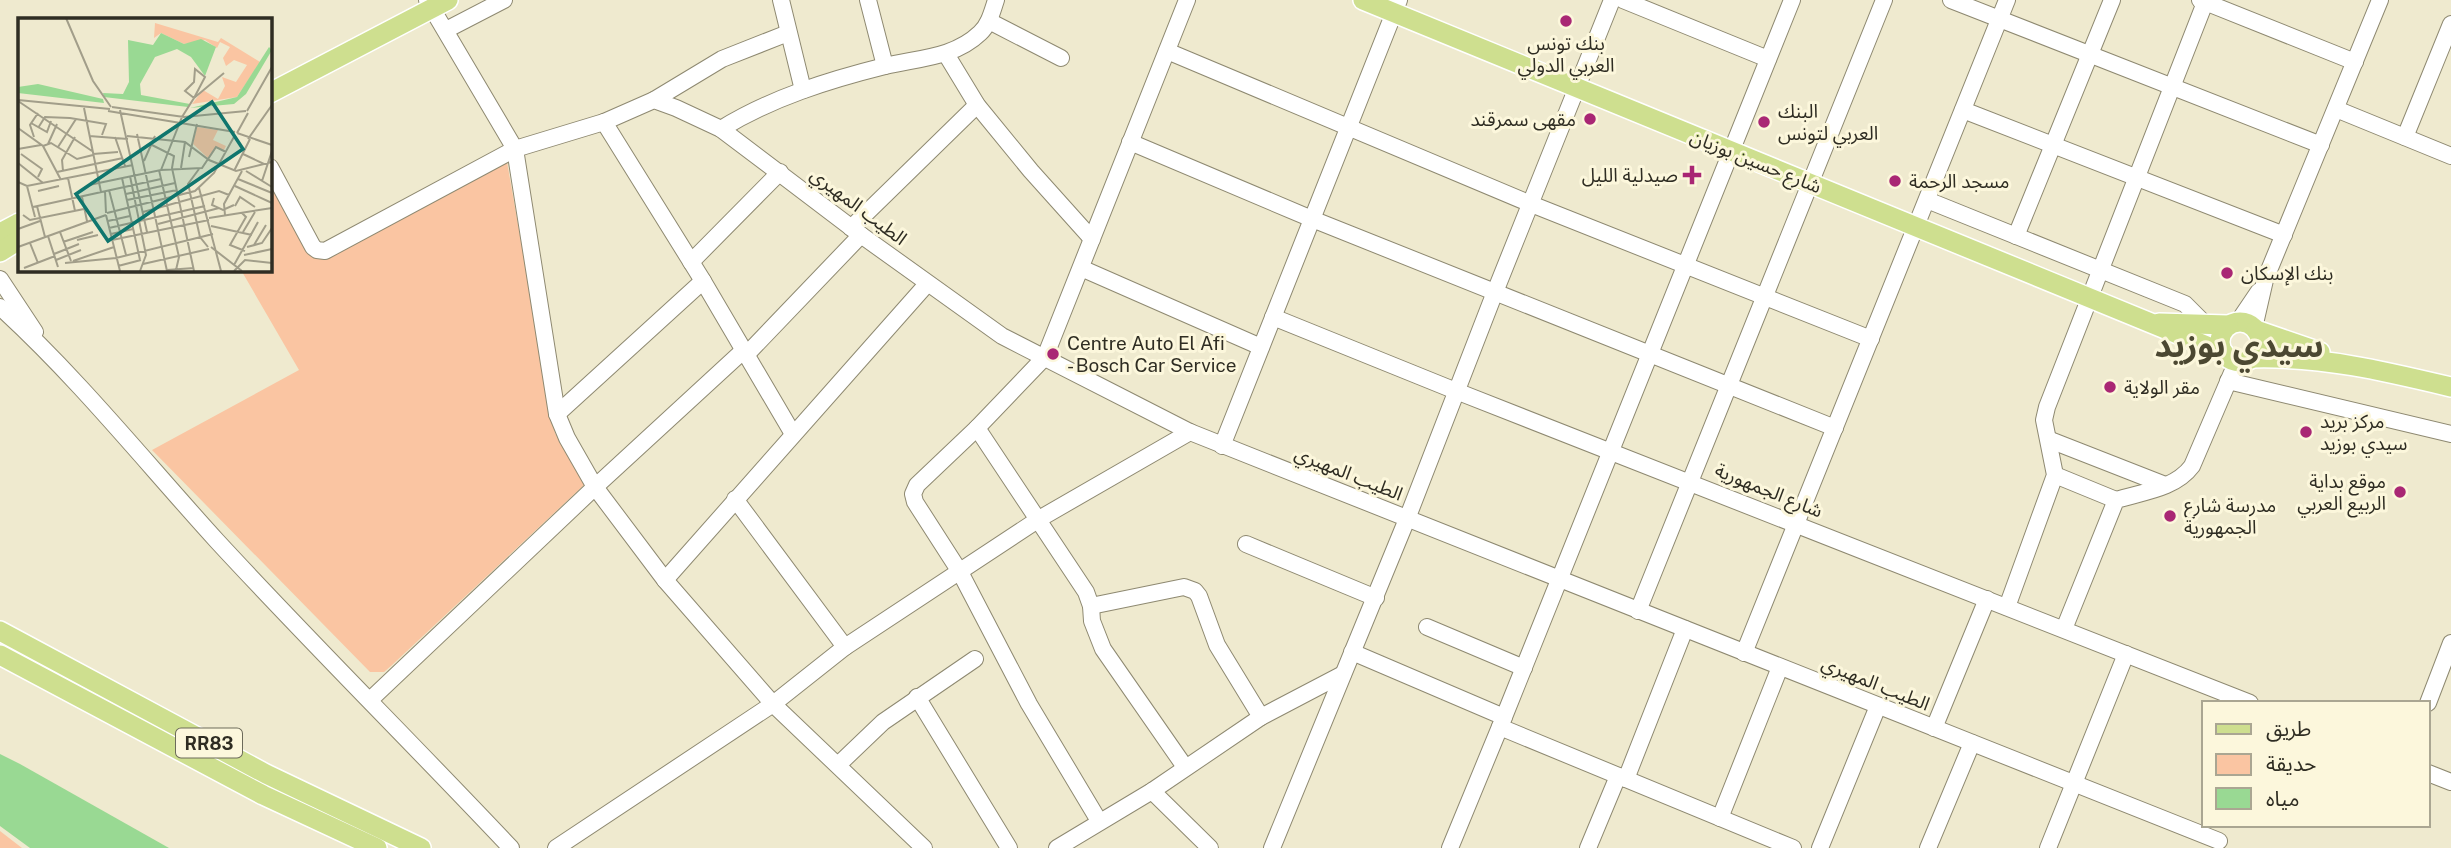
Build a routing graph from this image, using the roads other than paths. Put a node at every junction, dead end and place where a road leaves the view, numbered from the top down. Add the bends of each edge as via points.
1 (504, 0) edge
2 (781, 0) edge
3 (868, 0) edge
4 (996, 0) edge
5 (1187, 0) edge
6 (1363, 0) edge
7 (1612, 0) edge
8 (1623, 0) edge
9 (1792, 0) edge
10 (1884, 0) edge
11 (1951, 0) edge
12 (2007, 0) edge
13 (2112, 0) edge
14 (2381, 0) edge
15 (2204, 1) edge
16 (436, 3) edge
17 (1397, 6) edge
18 (1999, 19) junction
19 (989, 21) junction
20 (2451, 24) edge
21 (446, 30) junction
22 (788, 33) junction
23 (1167, 51) junction
24 (946, 54) junction
25 (2090, 54) junction
26 (1061, 58) dead end
27 (1768, 59) junction
28 (2355, 62) junction
29 (885, 66) junction
30 (2172, 86) junction
31 (1578, 88) junction
32 (803, 90) junction
33 (271, 92) edge
34 (654, 100) junction
35 (977, 105) junction
36 (2336, 108) junction
37 (1963, 110) junction
38 (604, 122) junction
39 (1349, 128) junction
40 (721, 129) junction
41 (2405, 137) junction
42 (1130, 142) junction
43 (2053, 145) junction
44 (2321, 145) junction
45 (515, 149) junction
46 (1731, 150) junction
47 (2451, 156) edge
48 (271, 169) edge
49 (780, 172) junction
50 (2136, 178) junction
51 (1811, 183) junction
52 (1927, 200) junction
53 (1531, 204) junction
54 (1312, 219) junction
55 (18, 224) edge
56 (1916, 227) junction
57 (856, 232) junction
58 (0, 233) edge
59 (2284, 235) junction
60 (2016, 236) junction
61 (1092, 239) junction
62 (18, 241) edge
63 (0, 252) edge
64 (691, 262) junction
65 (1685, 265) junction
66 (1081, 268) junction
67 (2099, 269) junction
68 (0, 279) edge
69 (703, 281) junction
70 (927, 284) junction
71 (1495, 292) junction
72 (1765, 297) junction
73 (2089, 297) junction
74 (0, 307) edge
75 (1273, 317) junction
76 (2148, 323) junction
77 (2205, 324) junction
78 (2244, 326) junction
79 (1871, 339) junction
80 (1261, 347) junction
81 (46, 349) junction
82 (746, 352) junction
83 (1650, 354) junction
84 (1045, 357) junction
85 (2237, 357) junction
86 (2364, 367) junction
87 (2228, 381) junction
88 (1729, 385) junction
89 (2451, 387) edge
90 (1457, 391) junction
91 (557, 414) junction
92 (977, 428) junction
93 (1835, 428) junction
94 (1190, 432) junction
95 (793, 434) junction
96 (2451, 434) edge
97 (2050, 440) junction
98 (1222, 446) junction
99 (1611, 450) junction
100 (2056, 475) junction
101 (1690, 481) junction
102 (2165, 485) junction
103 (595, 487) junction
104 (735, 499) junction
105 (2116, 500) junction
106 (1039, 519) junction
107 (1408, 519) junction
108 (1796, 523) junction
109 (1246, 544) dead end
110 (960, 572) junction
111 (1559, 579) junction
112 (665, 580) junction
113 (1376, 598) junction
114 (1987, 599) junction
115 (1091, 606) junction
116 (2007, 607) junction
117 (1638, 611) junction
118 (1427, 627) dead end
119 (1685, 629) junction
120 (2064, 629) junction
121 (0, 631) edge
122 (2451, 643) edge
123 (845, 647) junction
124 (1352, 652) junction
125 (1744, 653) junction
126 (2126, 654) junction
127 (0, 655) edge
128 (975, 659) dead end
129 (1780, 667) junction
130 (1524, 668) junction
131 (1343, 674) junction
132 (917, 697) junction
133 (370, 700) junction
134 (2245, 701) edge
135 (2429, 701) edge
136 (773, 704) junction
137 (1878, 706) junction
138 (1261, 717) junction
139 (1502, 722) junction
140 (1934, 728) junction
141 (1972, 743) junction
142 (838, 765) junction
143 (1185, 767) junction
144 (2430, 774) edge
145 (1622, 778) junction
146 (2451, 782) edge
147 (2074, 784) junction
148 (1152, 791) junction
149 (1720, 818) junction
150 (1099, 821) junction
151 (2224, 827) edge
152 (914, 845) edge
153 (2217, 845) edge
154 (377, 848) edge
155 (421, 848) edge
156 (511, 848) edge
157 (556, 848) edge
158 (1009, 848) edge
159 (1057, 848) edge
160 (1210, 848) edge
161 (1272, 848) edge
162 (1450, 848) edge
163 (1587, 848) edge
164 (1793, 848) edge
165 (1819, 848) edge
166 (1928, 848) edge
167 (2048, 848) edge

1 - 21 street
2 - 22 street
3 - 29 street
4 - 19 street
5 - 23 street
6 - 17 main road, شارع حسين بوزيان
7 - 31 street
8 - 27 street
9 - 27 street
10 - 51 street
11 - 18 street
12 - 18 street
13 - 25 street
14 - 28 street
15 - 28 street
15 - 30 street
16 - 21 street
16 - 33 main road
17 - 31 main road, شارع حسين بوزيان
17 - 39 street
18 - 25 street
18 - 37 street
19 - 24 street via 979,34
19 - 26 street
20 - 41 street
21 - 45 street
22 - 32 street
22 - 34 street via 722,60
23 - 39 street
23 - 42 street
24 - 29 street
24 - 35 street
25 - 30 street
25 - 43 street
27 - 46 street
28 - 36 street
29 - 32 street
30 - 44 street
30 - 50 street
31 - 46 main road, شارع حسين بوزيان
31 - 53 street
32 - 40 street
34 - 38 street
34 - 40 street, الطيب المهيري
35 - 57 street
35 - 61 street
36 - 41 street
36 - 44 street
37 - 43 street
37 - 52 street
38 - 45 street
38 - 64 street
39 - 53 street
39 - 54 street
40 - 49 street, الطيب المهيري
41 - 47 street
42 - 54 street
42 - 61 street
43 - 50 street
43 - 60 street
44 - 59 street
45 - 48 street via 321,251 313,247
45 - 91 street
46 - 51 main road, شارع حسين بوزيان
46 - 65 street
49 - 57 street, الطيب المهيري
49 - 64 street
50 - 59 street
50 - 67 street
51 - 56 main road, شارع حسين بوزيان
51 - 72 street
52 - 56 street
52 - 60 street
53 - 65 street
53 - 71 street
54 - 71 street
54 - 75 street
55 - 58 main road
56 - 73 main road, شارع حسين بوزيان
56 - 79 street
57 - 70 street, الطيب المهيري
57 - 82 street
59 - 78 street
60 - 67 street
61 - 66 street
62 - 63 main road
64 - 69 street
65 - 72 street
65 - 83 street
66 - 80 street
66 - 84 street
67 - 73 street
67 - 77 street via 2185,304
68 - 81 street
69 - 82 street
69 - 91 street
70 - 84 street, الطيب المهيري via 1002,336
70 - 95 street
71 - 83 street
71 - 90 street
72 - 79 street
72 - 88 street
73 - 76 main road, شارع حسين بوزيان
73 - 97 street via 2047,407 2044,420
74 - 81 street
75 - 80 street
75 - 90 street, شارع الجمهورية
76 - 77 main road, شارع حسين بوزيان
76 - 85 main road, شارع حسين بوزيان
77 - 78 main road, شارع حسين بوزيان
78 - 85 main road via 2260,345
78 - 85 main road via 2220,338
78 - 86 main road, شارع حسين بوزيان
79 - 93 street
80 - 98 street
81 - 133 street via 250,576
82 - 95 street
82 - 103 street
83 - 88 street
83 - 99 street
84 - 92 street
84 - 94 street, الطيب المهيري
85 - 86 main road via 2290,357
85 - 87 street
86 - 89 main road
87 - 96 street
87 - 102 street via 2192,466
88 - 93 street
88 - 101 street
90 - 99 street, شارع الجمهورية
90 - 107 street
91 - 103 street
92 - 106 street
92 - 110 street via 913,494
93 - 108 street
94 - 98 street, الطيب المهيري
94 - 106 street
95 - 104 street
97 - 100 street
97 - 102 street
98 - 107 street, الطيب المهيري
99 - 101 street, شارع الجمهورية
99 - 111 street
100 - 105 street
100 - 116 street
101 - 108 street, شارع الجمهورية
101 - 117 street
102 - 105 street
103 - 112 street
103 - 133 street
104 - 112 street
104 - 123 street
105 - 120 street
106 - 110 street
106 - 115 street
107 - 111 street, الطيب المهيري
107 - 113 street
108 - 114 street, شارع الجمهورية
108 - 125 street
109 - 113 street
110 - 123 street
110 - 150 street
111 - 117 street, الطيب المهيري
111 - 130 street
112 - 136 street
113 - 124 street
114 - 116 street, شارع الجمهورية
114 - 140 street
115 - 138 street via 1184,587 1195,591 1217,645
115 - 143 street via 1103,649
116 - 120 street, شارع الجمهورية
117 - 119 street, الطيب المهيري
118 - 130 street
119 - 125 street, الطيب المهيري
119 - 145 street
120 - 126 street, شارع الجمهورية
121 - 155 main road, RR83 via 266,774
122 - 135 street
123 - 136 street
124 - 131 street
124 - 139 street
125 - 129 street, الطيب المهيري
126 - 134 street, شارع الجمهورية
126 - 147 street
127 - 154 main road, RR83 via 263,796
128 - 132 street
129 - 137 street, الطيب المهيري
129 - 149 street
130 - 139 street
131 - 138 street
131 - 161 street
132 - 142 street
132 - 158 street
133 - 156 street
136 - 142 street
136 - 157 street
137 - 140 street, الطيب المهيري
137 - 165 street
138 - 143 street
139 - 145 street
139 - 162 street
140 - 141 street, الطيب المهيري
141 - 147 street, الطيب المهيري
141 - 166 street
142 - 152 street
143 - 148 street
144 - 146 street
145 - 149 street
145 - 163 street
147 - 153 street, الطيب المهيري
147 - 167 street
148 - 150 street
148 - 160 street
149 - 164 street
150 - 159 street
151 - 153 street

